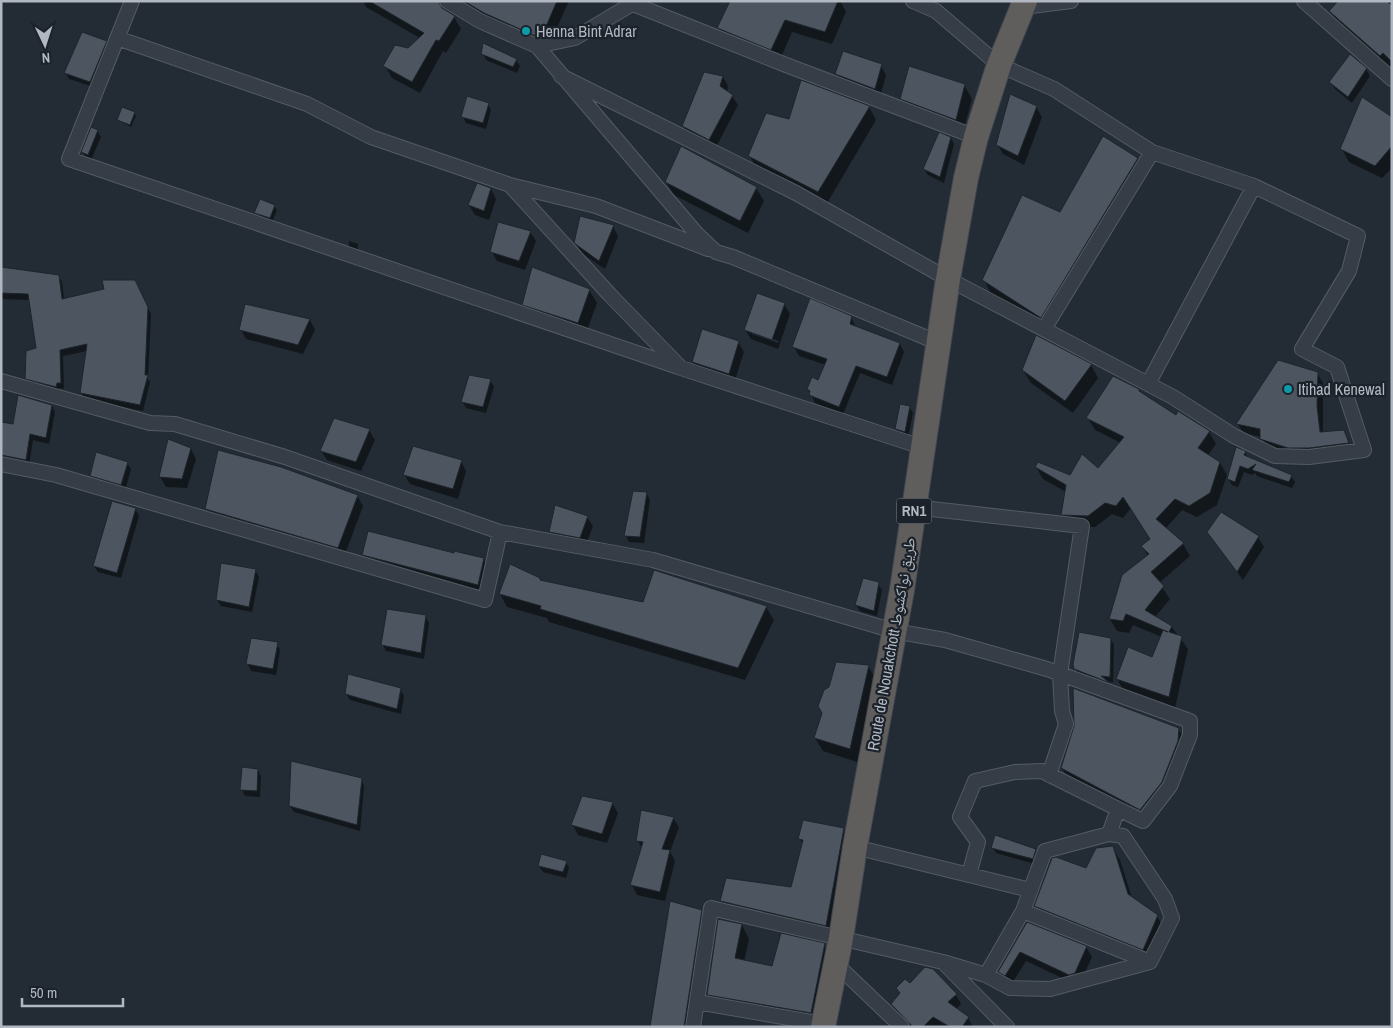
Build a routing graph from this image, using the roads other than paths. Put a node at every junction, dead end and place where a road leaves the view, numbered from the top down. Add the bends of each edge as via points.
1 (132, 1) edge
2 (446, 1) edge
3 (913, 1) edge
4 (1071, 1) edge
5 (1304, 1) edge
6 (635, 2) edge
7 (1024, 4) edge
8 (117, 38) junction
9 (537, 46) junction
10 (999, 65) junction
11 (561, 76) junction
12 (1392, 79) edge
13 (976, 137) junction
14 (1152, 152) junction
15 (510, 185) junction
16 (1254, 186) junction
17 (716, 252) junction
18 (948, 279) junction
19 (1044, 329) junction
20 (939, 343) junction
21 (681, 368) junction
22 (1, 381) edge
23 (1148, 384) junction
24 (922, 448) junction
25 (1, 464) edge
26 (914, 507) junction
27 (500, 532) junction
28 (894, 631) junction
29 (1060, 674) junction
30 (1049, 774) junction
31 (1118, 809) junction
32 (1110, 834) junction
33 (855, 847) junction
34 (969, 875) junction
35 (1030, 890) junction
36 (1023, 911) junction
37 (841, 938) junction
38 (943, 962) junction
39 (1150, 962) junction
40 (836, 964) junction
41 (986, 975) junction
42 (697, 1002) junction
43 (823, 1026) edge
44 (693, 1027) edge
45 (902, 1027) edge
46 (1007, 1027) edge

1 - 8 street
2 - 9 street via 480,21
3 - 10 street via 936,11
4 - 7 street
5 - 12 street
6 - 9 street via 575,38
6 - 13 street
7 - 10 highway, Route de Nouakchott طريق نواكشوط / RN1
8 - 15 street via 307,104 371,137
8 - 21 street via 69,159
9 - 11 street
10 - 13 highway, Route de Nouakchott طريق نواكشوط / RN1
10 - 14 street via 1054,89
11 - 17 street
11 - 18 street via 796,193
13 - 18 highway, Route de Nouakchott طريق نواكشوط / RN1
14 - 16 street
14 - 19 street
15 - 17 street via 596,206
15 - 21 street
16 - 23 street
16 - 23 street via 1358,236 1349,271 1302,349 1337,367 1364,450 1309,457 1275,456 1234,436
17 - 20 street
18 - 19 street
18 - 20 highway, Route de Nouakchott طريق نواكشوط / RN1
19 - 23 street
20 - 24 highway, Route de Nouakchott طريق نواكشوط / RN1
21 - 24 street
22 - 27 street via 150,423 175,424 285,457
24 - 26 highway, Route de Nouakchott طريق نواكشوط / RN1
25 - 27 street via 56,475 485,600
26 - 28 highway, Route de Nouakchott طريق نواكشوط / RN1
26 - 29 street via 1082,526
27 - 28 street via 653,560
28 - 29 street via 946,640
28 - 33 highway, Route de Nouakchott طريق نواكشوط / RN1
29 - 30 street via 1066,724
29 - 31 street via 1190,721 1190,734 1170,786 1143,821
30 - 31 street
30 - 34 street via 1042,771 1015,772 975,781 960,817 978,842
31 - 32 street
32 - 35 street via 1044,851
32 - 39 street via 1123,836 1165,899 1172,918
33 - 34 street
33 - 37 highway, Route de Nouakchott طريق نواكشوط / RN1
34 - 35 street
35 - 36 street
36 - 39 street
36 - 41 street
37 - 38 street
37 - 40 highway, Route de Nouakchott طريق نواكشوط / RN1
37 - 42 street via 712,908
38 - 41 street
38 - 46 street
39 - 41 street via 1050,988 1010,988
40 - 43 highway, Route de Nouakchott طريق نواكشوط / RN1
40 - 45 street
42 - 43 street
42 - 44 street

